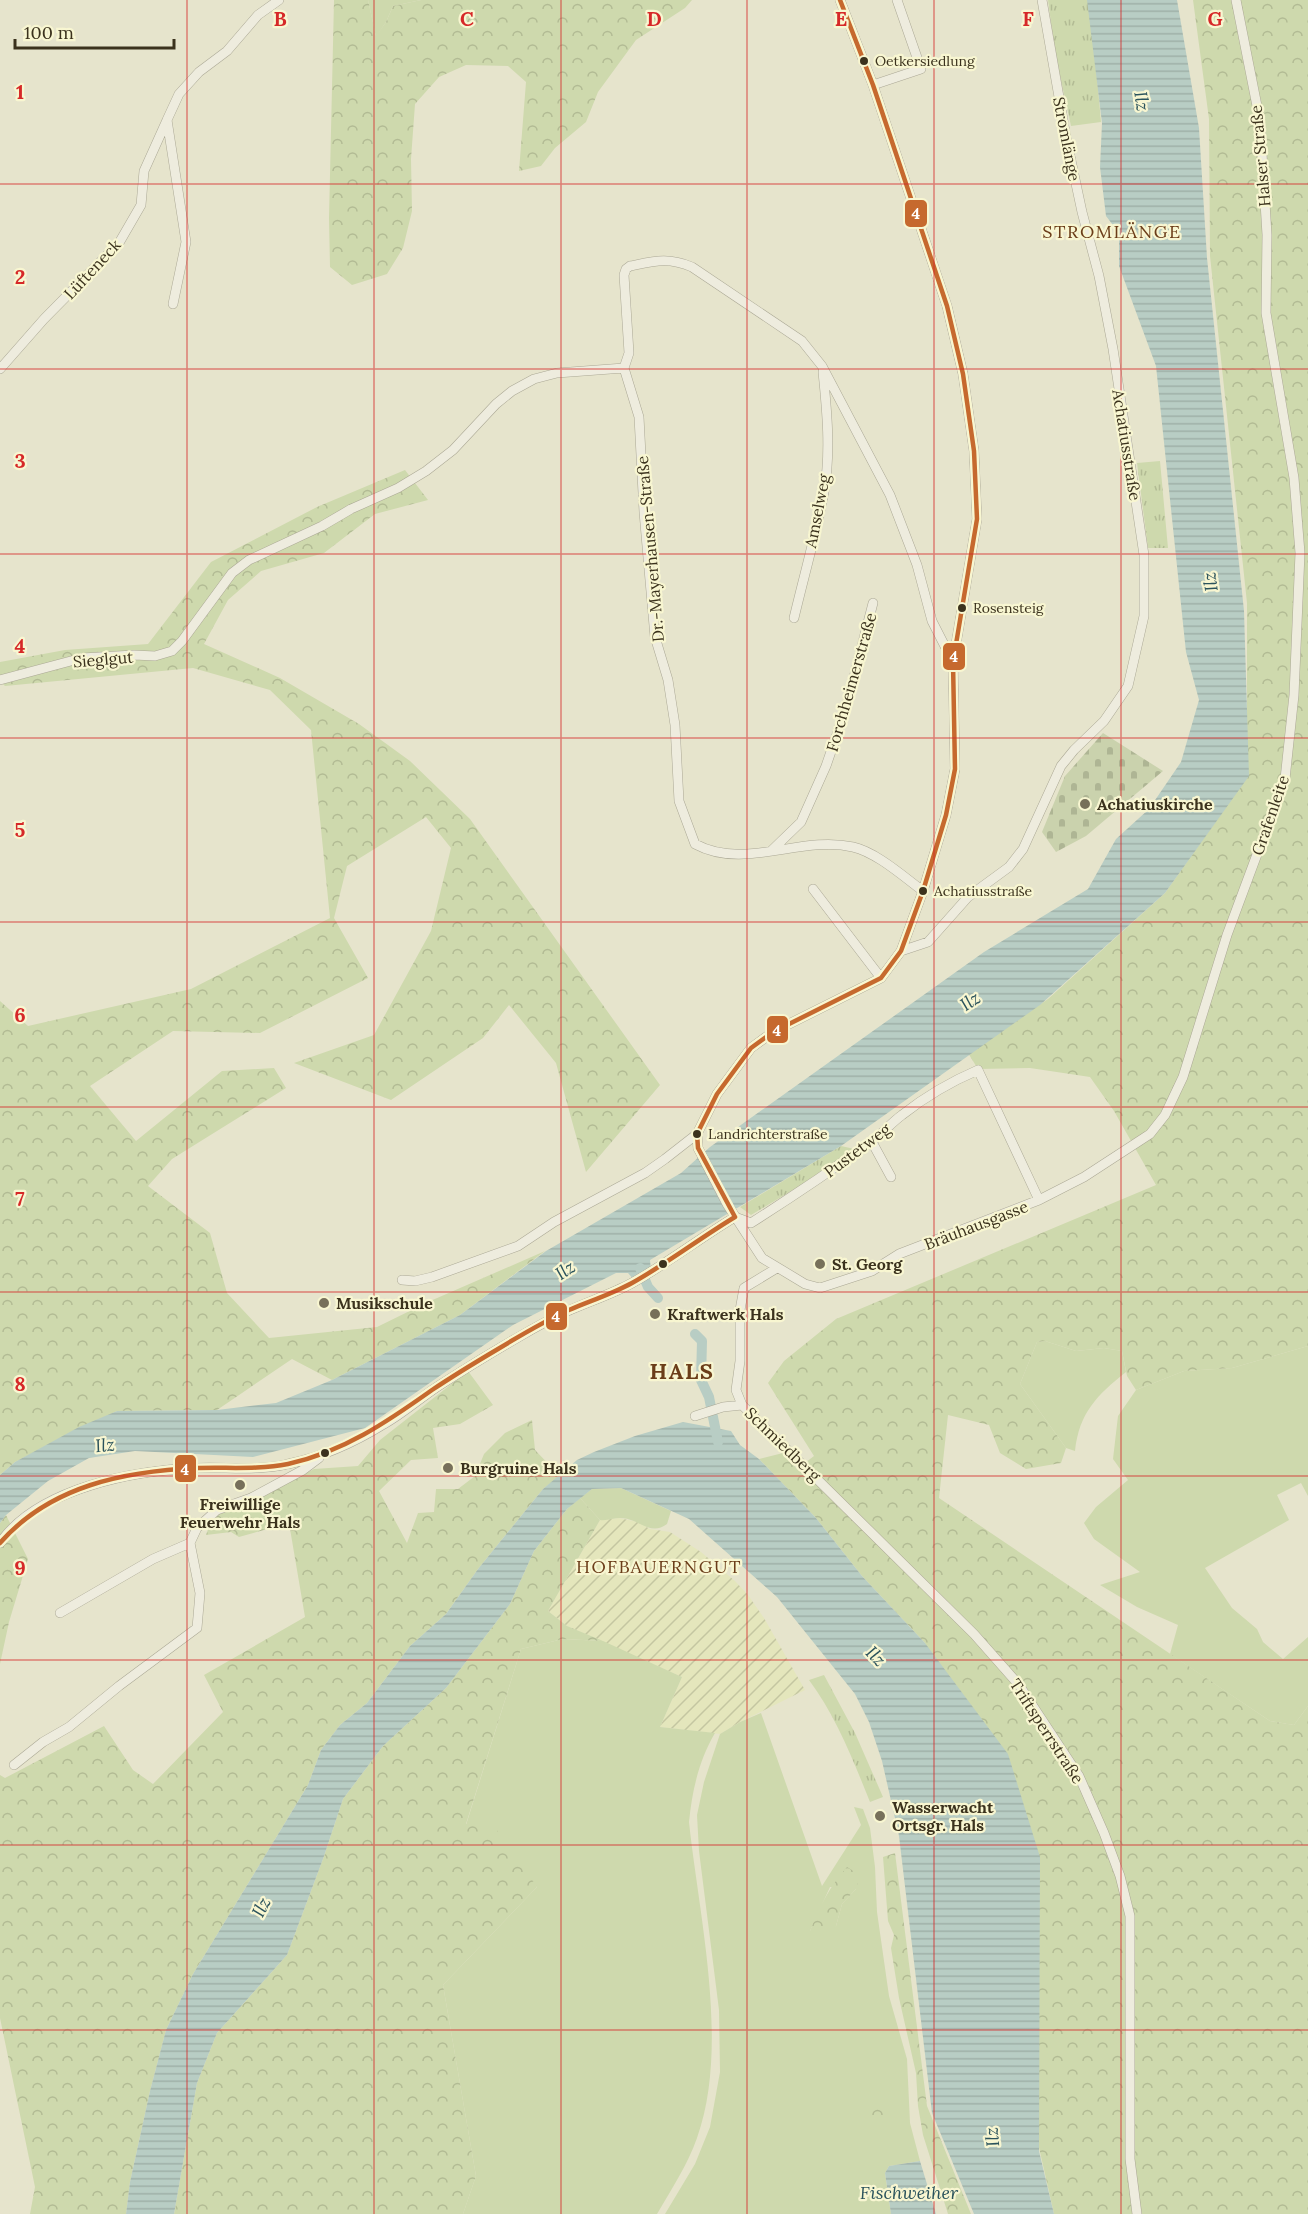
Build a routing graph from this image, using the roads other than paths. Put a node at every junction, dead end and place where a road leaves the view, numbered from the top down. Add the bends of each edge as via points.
1 (279, 0) edge
2 (840, 0) edge
3 (897, 0) edge
4 (1042, 0) edge
5 (1236, 0) edge
6 (873, 85) junction
7 (167, 120) junction
8 (1099, 276) joint
9 (173, 304) dead end
10 (1266, 313) joint
11 (822, 366) junction
12 (624, 368) junction
13 (0, 369) edge
14 (873, 603) dead end
15 (794, 618) dead end
16 (953, 663) junction
17 (0, 680) edge
18 (771, 851) junction
19 (813, 889) dead end
20 (922, 891) junction
21 (901, 951) junction
22 (881, 978) junction
23 (697, 1134) junction
24 (872, 1142) junction
25 (891, 1177) dead end
26 (1039, 1200) junction
27 (735, 1217) junction
28 (777, 1268) junction
29 (402, 1280) dead end
30 (742, 1405) junction
31 (695, 1416) dead end
32 (325, 1452) junction
33 (856, 1518) joint
34 (0, 1543) edge
35 (190, 1543) junction
36 (60, 1613) dead end
37 (14, 1765) dead end
38 (1137, 2214) edge

1 - 7 street, Lüfteneck via 258,15 227,51 179,94
2 - 6 street
3 - 6 street via 921,69
4 - 8 street, Stromlänge via 1066,137
5 - 10 street, Halser Straße via 1260,121 1267,235
6 - 16 street via 947,306 963,374 974,451 976,519
7 - 9 street via 186,242
7 - 13 street, Lüfteneck via 144,171 141,205 119,243
8 - 21 street, Achatiusstraße via 1144,555 1144,616 1128,686 1104,721 1061,766 1023,849 1009,867 968,897 928,942
10 - 26 street, Grafenleite via 1294,478 1300,553 1294,695 1285,779 1227,935 1183,1077 1165,1115 1150,1134 1084,1177
11 - 12 street via 802,342 692,267 660,260 630,266 624,275 629,353
11 - 15 street, Amselweg via 827,446 824,490
11 - 16 street via 890,495 917,565 932,621
12 - 17 street, Sieglgut via 557,373 512,391 453,450 426,471 249,560 232,573 183,641 171,651 155,656 82,658
12 - 18 street, Dr.-Mayerhausen-Straße via 639,417 655,637 668,680 675,725 679,801 695,844 702,848 737,856
14 - 18 street, Forchheimerstraße via 846,708 826,766 801,822
16 - 20 street via 955,769
18 - 20 street, Dr.-Mayerhausen-Straße via 856,847
19 - 22 street
20 - 21 street
21 - 22 street
22 - 23 street via 773,1032 752,1048 717,1094
23 - 27 street, Bräuhausgasse via 698,1148
23 - 29 street via 645,1173 518,1246 432,1277
24 - 25 street
24 - 26 street, Pustetweg via 923,1099 978,1070
24 - 27 street, Pustetweg via 751,1223
26 - 28 street, Bräuhausgasse via 899,1254 872,1271 820,1288
27 - 28 street, Bräuhausgasse via 762,1258
27 - 32 street via 653,1271 518,1337 385,1424
28 - 30 street, Schmiedberg via 744,1288 736,1390
30 - 31 street
30 - 33 street, Schmiedberg
32 - 34 street via 265,1468 196,1468 140,1472 109,1479 38,1509
32 - 35 street via 288,1479 217,1510 197,1528
33 - 38 street, Triftsperrstraße via 1020,1685 1079,1776 1104,1833 1130,1916 1130,2159
35 - 36 street via 153,1559
35 - 37 street via 200,1593 197,1628

